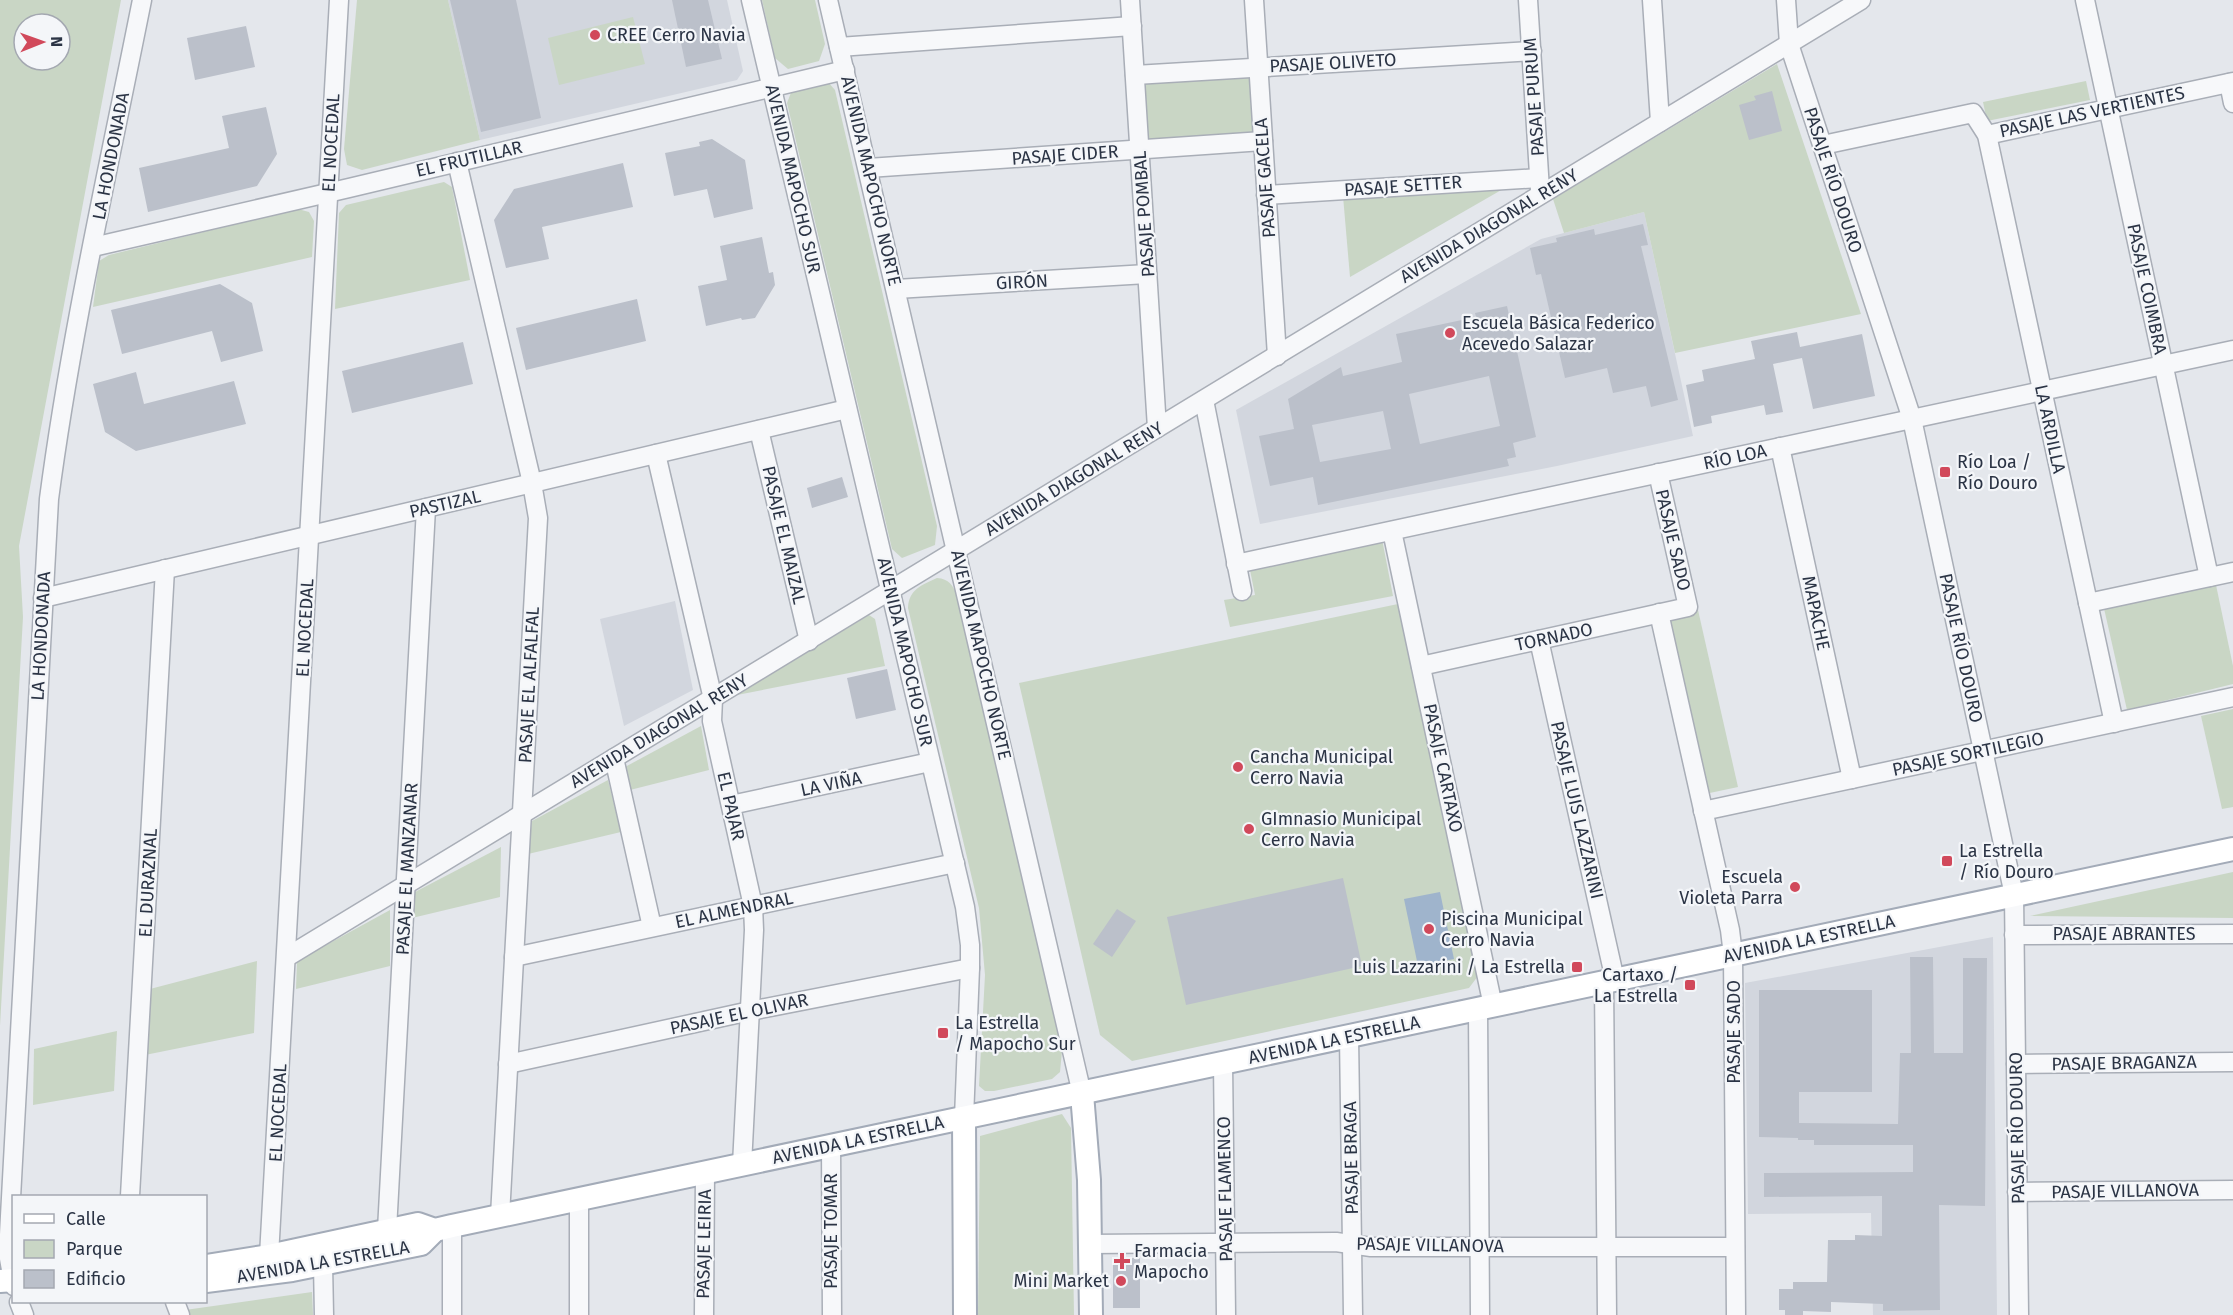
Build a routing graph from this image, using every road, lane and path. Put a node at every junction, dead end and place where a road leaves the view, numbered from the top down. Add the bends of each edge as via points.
1 (142, 0) edge
2 (339, 0) edge
3 (751, 0) edge
4 (828, 0) edge
5 (1130, 0) edge
6 (1254, 0) edge
7 (1528, 0) edge
8 (1652, 0) edge
9 (1786, 0) edge
10 (1861, 0) edge
11 (2085, 0) edge
12 (1132, 26) junction
13 (1789, 44) junction
14 (839, 47) junction
15 (1532, 51) junction
16 (1258, 68) junction
17 (845, 70) junction
18 (1135, 75) junction
19 (2231, 82) edge
20 (772, 87) junction
21 (2233, 103) edge
22 (2108, 109) junction
23 (1660, 122) junction
24 (1987, 135) junction
25 (1263, 141) junction
26 (1822, 145) junction
27 (1139, 150) junction
28 (458, 162) junction
29 (867, 168) junction
30 (1540, 186) junction
31 (328, 193) junction
32 (1266, 195) junction
33 (93, 247) junction
34 (1147, 274) junction
35 (896, 289) junction
36 (2233, 350) edge
37 (1277, 356) junction
38 (2163, 366) junction
39 (2042, 391) junction
40 (1204, 400) junction
41 (847, 409) junction
42 (1912, 419) junction
43 (1157, 428) junction
44 (759, 430) junction
45 (1780, 447) junction
46 (656, 454) junction
47 (1658, 473) junction
48 (532, 483) junction
49 (426, 508) junction
50 (1392, 531) junction
51 (310, 535) junction
52 (957, 551) junction
53 (1236, 564) junction
54 (165, 569) junction
55 (2233, 572) edge
56 (2209, 577) junction
57 (1242, 591) dead end
58 (890, 592) junction
59 (43, 598) junction
60 (2088, 603) junction
61 (1688, 607) joint
62 (1659, 614) junction
63 (1539, 640) junction
64 (809, 641) junction
65 (1421, 666) junction
66 (2233, 697) edge
67 (712, 699) junction
68 (2114, 723) junction
69 (1983, 751) junction
70 (614, 758) junction
71 (930, 762) junction
72 (1852, 779) junction
73 (731, 806) junction
74 (1703, 811) junction
75 (522, 814) junction
76 (2233, 849) edge
77 (955, 863) junction
78 (406, 885) junction
79 (2014, 896) junction
80 (753, 906) junction
81 (652, 927) junction
82 (2233, 934) edge
83 (2014, 935) junction
84 (1733, 955) junction
85 (287, 957) junction
86 (514, 957) junction
87 (970, 968) junction
88 (1610, 981) junction
89 (1486, 1008) junction
90 (750, 1011) junction
91 (1350, 1036) junction
92 (2233, 1062) edge
93 (1223, 1063) junction
94 (508, 1064) junction
95 (2016, 1064) junction
96 (1082, 1094) junction
97 (964, 1118) junction
98 (831, 1146) junction
99 (742, 1165) junction
100 (705, 1173) junction
101 (2233, 1190) edge
102 (2018, 1192) junction
103 (130, 1195) edge
104 (579, 1199) junction
105 (500, 1216) junction
106 (443, 1228) junction
107 (387, 1230) junction
108 (1226, 1243) junction
109 (1090, 1244) junction
110 (1352, 1244) junction
111 (1480, 1247) junction
112 (1607, 1247) junction
113 (1735, 1247) junction
114 (269, 1256) junction
115 (323, 1264) junction
116 (207, 1266) edge
117 (207, 1281) edge
118 (10, 1282) edge
119 (324, 1315) edge
120 (452, 1315) edge
121 (579, 1315) edge
122 (704, 1315) edge
123 (832, 1315) edge
124 (965, 1315) edge
125 (1090, 1315) edge
126 (1226, 1315) edge
127 (1353, 1315) edge
128 (1480, 1315) edge
129 (1607, 1315) edge
130 (1736, 1315) edge
131 (2019, 1315) edge

1 - 33 street, LA HONDONADA
2 - 31 street, EL NOCEDAL
3 - 20 street, AVENIDA MAPOCHO SUR
4 - 14 street, AVENIDA MAPOCHO NORTE
5 - 12 street, PASAJE POMBAL
6 - 16 street, PASAJE GACELA
7 - 15 street, PASAJE PURUM
8 - 23 street
9 - 13 street, PASAJE RÍO DOURO
10 - 13 street, AVENIDA DIAGONAL RENY
11 - 22 street, PASAJE COIMBRA
12 - 14 street
12 - 18 street, PASAJE POMBAL
13 - 23 street, AVENIDA DIAGONAL RENY
13 - 26 street, PASAJE RÍO DOURO
14 - 17 street, AVENIDA MAPOCHO NORTE
15 - 16 street, PASAJE OLIVETO
15 - 30 street, PASAJE PURUM
16 - 18 street, PASAJE OLIVETO
16 - 25 street, PASAJE GACELA
17 - 20 street, EL FRUTILLAR
17 - 29 street, AVENIDA MAPOCHO NORTE
18 - 27 street, PASAJE POMBAL
19 - 21 street
19 - 22 street, PASAJE LAS VERTIENTES
20 - 28 street, EL FRUTILLAR
20 - 41 street, AVENIDA MAPOCHO SUR
22 - 24 street, PASAJE LAS VERTIENTES
22 - 38 street, PASAJE COIMBRA
23 - 30 street, AVENIDA DIAGONAL RENY
24 - 26 street, PASAJE LAS VERTIENTES via 1973,113
24 - 39 street, LA ARDILLA
25 - 27 street, PASAJE CIDER
25 - 32 street, PASAJE GACELA
26 - 42 street, PASAJE RÍO DOURO
27 - 29 street, PASAJE CIDER
27 - 34 street, PASAJE POMBAL
28 - 31 street, EL FRUTILLAR
28 - 48 street, PASAJE EL ALFALFAL
29 - 35 street, AVENIDA MAPOCHO NORTE
30 - 32 street, PASAJE SETTER
30 - 37 street, AVENIDA DIAGONAL RENY
31 - 33 street, EL FRUTILLAR
31 - 51 street, EL NOCEDAL
32 - 37 street, PASAJE GACELA
33 - 59 street, LA HONDONADA via 54,456
34 - 35 street, GIRÓN
34 - 43 street, PASAJE POMBAL
35 - 52 street, AVENIDA MAPOCHO NORTE
36 - 38 street, RÍO LOA
37 - 40 street, AVENIDA DIAGONAL RENY
38 - 39 street, RÍO LOA
38 - 56 street, PASAJE COIMBRA
39 - 42 street, RÍO LOA
39 - 60 street, LA ARDILLA
40 - 43 street, AVENIDA DIAGONAL RENY
40 - 53 street
41 - 44 street, PASTIZAL
41 - 58 street, AVENIDA MAPOCHO SUR
42 - 45 street, RÍO LOA
42 - 69 street, PASAJE RÍO DOURO
43 - 52 street, AVENIDA DIAGONAL RENY
44 - 46 street, PASTIZAL
44 - 64 street, PASAJE EL MAIZAL
45 - 47 street, RÍO LOA
45 - 72 street, MAPACHE
46 - 48 street, PASTIZAL
46 - 67 street, EL PAJAR
47 - 50 street, RÍO LOA
47 - 61 street, PASAJE SADO
48 - 49 street, PASTIZAL
48 - 75 street, PASAJE EL ALFALFAL via 538,518
49 - 51 street, PASTIZAL
49 - 78 street, PASAJE EL MANZANAR
50 - 53 street, RÍO LOA
50 - 65 street, PASAJE CARTAXO
51 - 54 street, PASTIZAL
51 - 85 street, EL NOCEDAL
52 - 58 street, AVENIDA DIAGONAL RENY
52 - 96 street, AVENIDA MAPOCHO NORTE
53 - 57 street
54 - 59 street, PASTIZAL
54 - 103 street, EL DURAZNAL
55 - 56 street
56 - 60 street
58 - 64 street, AVENIDA DIAGONAL RENY
58 - 71 street, AVENIDA MAPOCHO SUR
59 - 118 street, LA HONDONADA via 8,1253
60 - 68 street, LA ARDILLA
61 - 62 street, TORNADO
62 - 63 street, TORNADO
62 - 74 street, PASAJE SADO
63 - 65 street, TORNADO
63 - 88 street, PASAJE LUIS LAZZARINI
64 - 67 street, AVENIDA DIAGONAL RENY
65 - 89 street, PASAJE CARTAXO
66 - 68 street, PASAJE SORTILEGIO
67 - 70 street, AVENIDA DIAGONAL RENY
67 - 73 street, EL PAJAR via 712,721
68 - 69 street, PASAJE SORTILEGIO
69 - 72 street, PASAJE SORTILEGIO
69 - 79 street, PASAJE RÍO DOURO
70 - 75 street, AVENIDA DIAGONAL RENY
70 - 81 street
71 - 73 street, LA VIÑA
71 - 77 street, AVENIDA MAPOCHO SUR
72 - 74 street, PASAJE SORTILEGIO
73 - 80 street, EL PAJAR
74 - 84 street, PASAJE SADO
75 - 78 street, AVENIDA DIAGONAL RENY
75 - 86 street, PASAJE EL ALFALFAL
76 - 79 main road, AVENIDA LA ESTRELLA
77 - 80 street, EL ALMENDRAL
77 - 87 street, AVENIDA MAPOCHO SUR via 968,924
78 - 85 street, AVENIDA DIAGONAL RENY
78 - 107 street, PASAJE EL MANZANAR
79 - 83 street, PASAJE RÍO DOURO
79 - 84 main road, AVENIDA LA ESTRELLA
80 - 81 street, EL ALMENDRAL
80 - 90 street, EL PAJAR
81 - 86 street, EL ALMENDRAL
82 - 83 street, PASAJE ABRANTES
83 - 95 street, PASAJE RÍO DOURO
84 - 88 main road, AVENIDA LA ESTRELLA
84 - 113 street, PASAJE SADO
85 - 114 street, EL NOCEDAL
86 - 94 street, PASAJE EL ALFALFAL
87 - 90 street, PASAJE EL OLIVAR
87 - 97 street, AVENIDA MAPOCHO SUR
88 - 89 main road, AVENIDA LA ESTRELLA
88 - 112 street, PASAJE LUIS LAZZARINI
89 - 91 main road, AVENIDA LA ESTRELLA
89 - 111 street, PASAJE CARTAXO
90 - 94 street, PASAJE EL OLIVAR
90 - 99 street, EL PAJAR
91 - 93 main road, AVENIDA LA ESTRELLA
91 - 110 street, PASAJE BRAGA
92 - 95 street, PASAJE BRAGANZA
93 - 96 main road, AVENIDA LA ESTRELLA
93 - 108 street, PASAJE FLAMENCO
94 - 105 street, PASAJE EL ALFALFAL
95 - 102 street, PASAJE RÍO DOURO
96 - 97 main road, AVENIDA LA ESTRELLA
96 - 109 main road, AVENIDA MAPOCHO NORTE
97 - 98 main road, AVENIDA LA ESTRELLA
97 - 124 main road, AVENIDA MAPOCHO SUR
98 - 99 main road, AVENIDA LA ESTRELLA
98 - 123 street, PASAJE TOMAR
99 - 100 main road, AVENIDA LA ESTRELLA
100 - 104 main road, AVENIDA LA ESTRELLA
100 - 122 street, PASAJE LEIRIA
101 - 102 street, PASAJE VILLANOVA
102 - 131 street, PASAJE RÍO DOURO
104 - 105 main road, AVENIDA LA ESTRELLA
104 - 121 street
105 - 106 main road, AVENIDA LA ESTRELLA
106 - 107 main road, AVENIDA LA ESTRELLA via 418,1224
106 - 115 main road, AVENIDA LA ESTRELLA via 421,1244
106 - 120 street
107 - 114 main road, AVENIDA LA ESTRELLA
108 - 109 street, PASAJE VILLANOVA
108 - 110 street, PASAJE VILLANOVA
108 - 126 street, PASAJE FLAMENCO
109 - 125 main road, AVENIDA MAPOCHO NORTE
110 - 111 street, PASAJE VILLANOVA
110 - 127 street, PASAJE BRAGA
111 - 112 street, PASAJE VILLANOVA
111 - 128 street, PASAJE CARTAXO
112 - 113 street, PASAJE VILLANOVA
112 - 129 street, PASAJE LUIS LAZZARINI
113 - 130 street, PASAJE SADO
114 - 116 main road, AVENIDA LA ESTRELLA
115 - 117 main road, AVENIDA LA ESTRELLA
115 - 119 street

